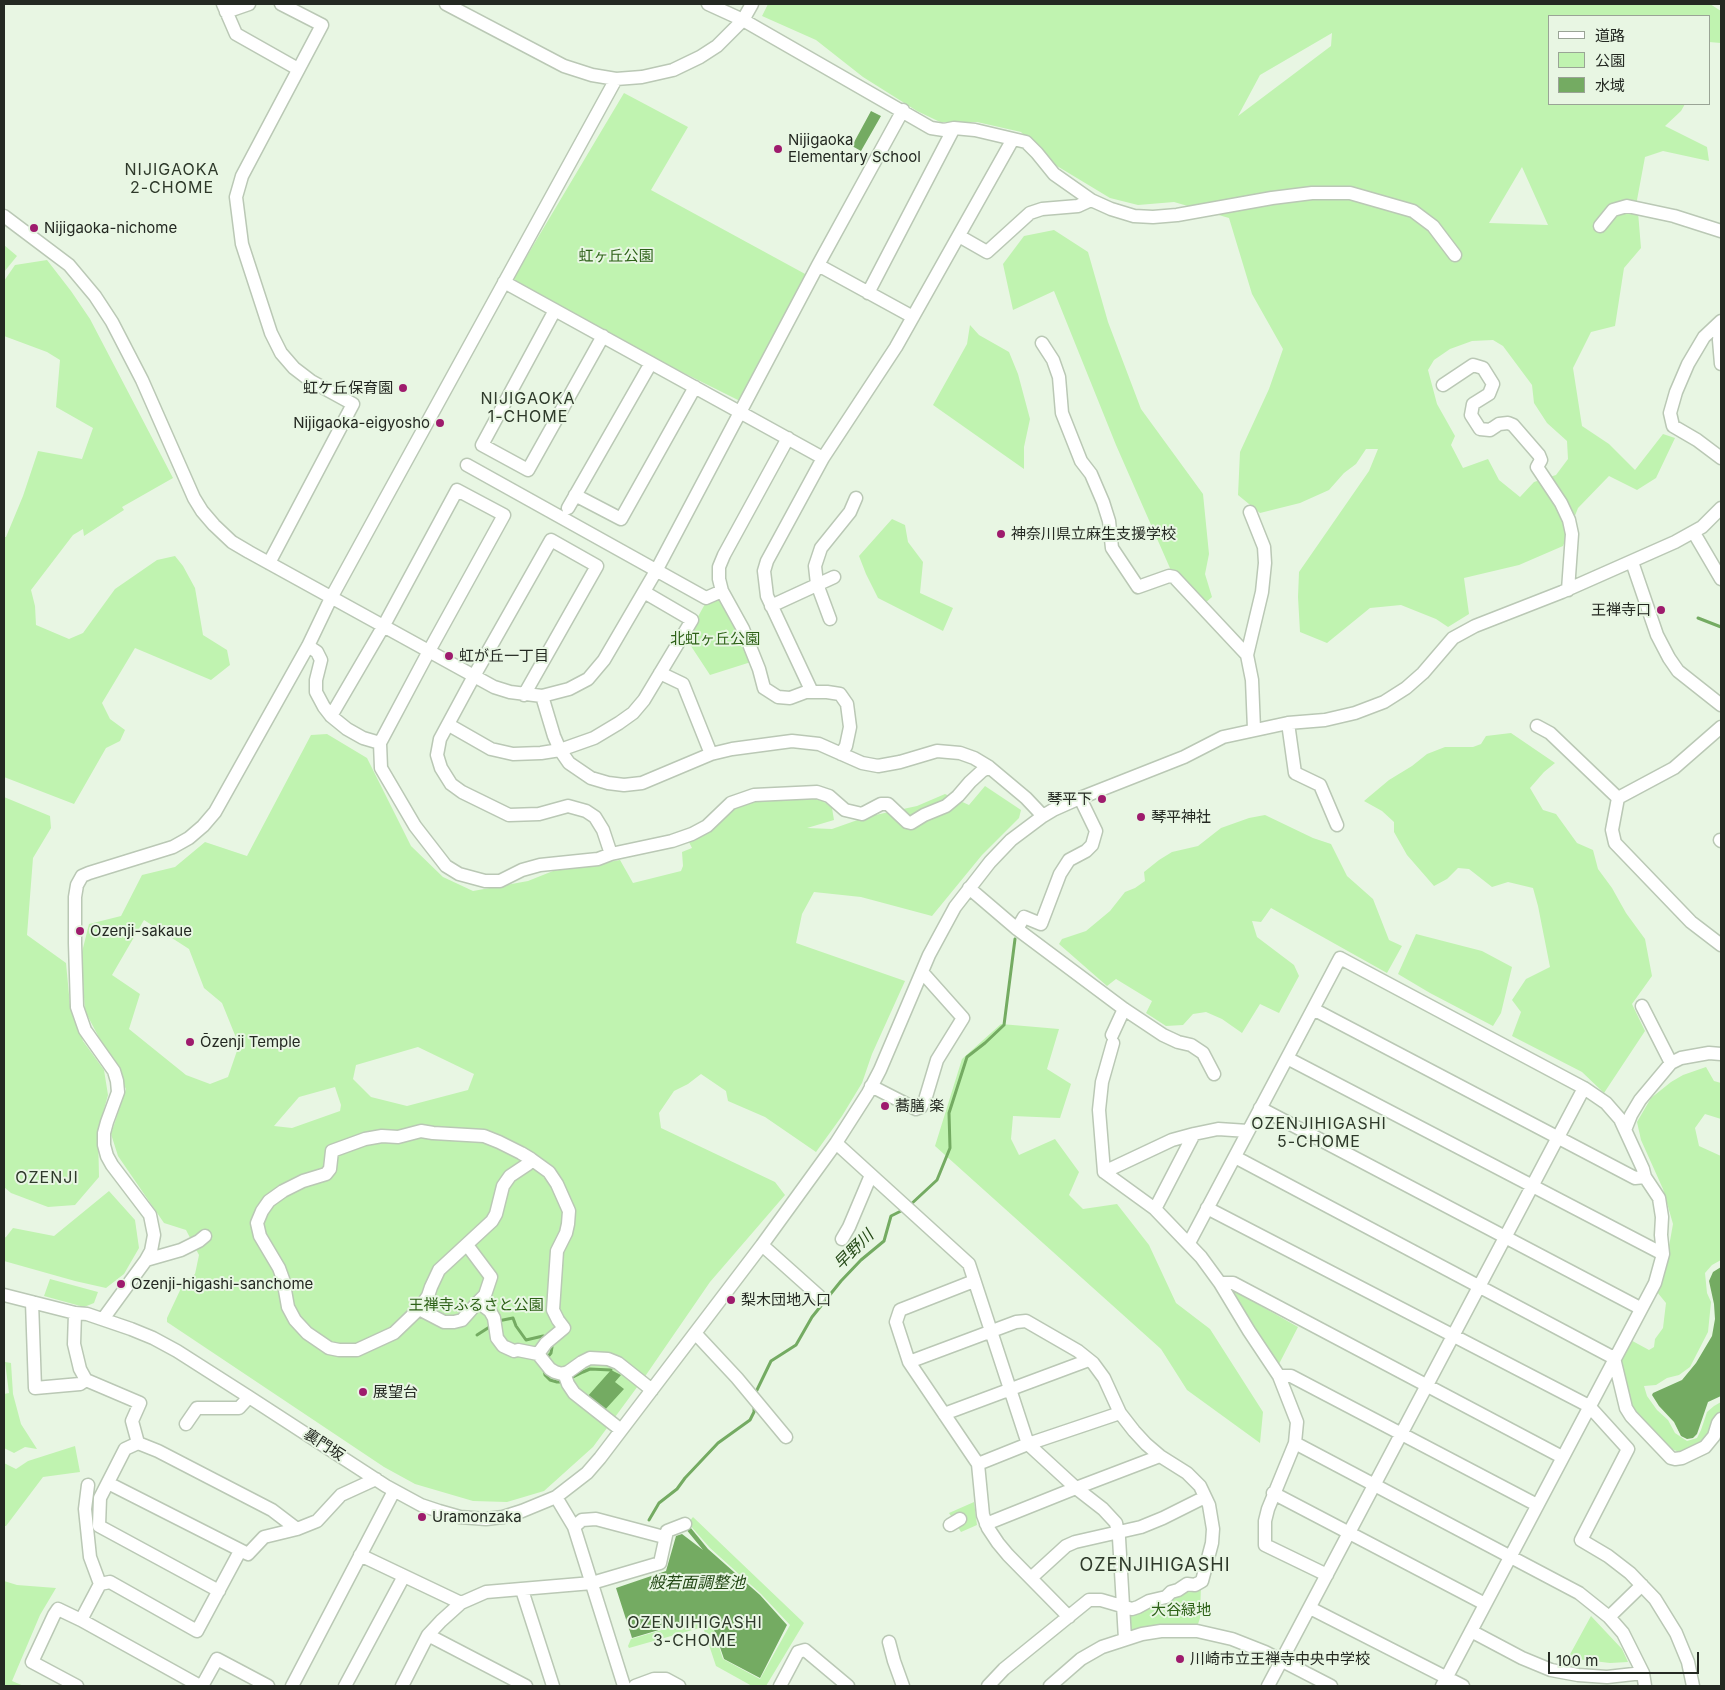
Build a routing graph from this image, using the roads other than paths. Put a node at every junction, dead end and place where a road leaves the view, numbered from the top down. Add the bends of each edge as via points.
1 (249, 4) edge
2 (281, 4) edge
3 (446, 4) edge
4 (708, 4) edge
5 (752, 4) edge
6 (225, 8) edge
7 (743, 20) junction
8 (298, 69) junction
9 (616, 79) junction
10 (903, 110) junction
11 (954, 128) junction
12 (1013, 139) junction
13 (1091, 200) junction
14 (4, 216) edge
15 (1600, 226) dead end
16 (1721, 232) edge
17 (959, 236) junction
18 (1455, 255) dead end
19 (818, 265) junction
20 (504, 282) junction
21 (868, 293) junction
22 (555, 310) junction
23 (913, 317) junction
24 (1721, 321) edge
25 (603, 336) junction
26 (1042, 343) dead end
27 (651, 363) junction
28 (1721, 364) edge
29 (1443, 385) dead end
30 (695, 387) junction
31 (741, 412) junction
32 (788, 438) junction
33 (823, 458) junction
34 (1721, 458) edge
35 (467, 466) dead end
36 (575, 495) junction
37 (856, 498) dead end
38 (568, 508) dead end
39 (1721, 508) edge
40 (1250, 512) dead end
41 (1694, 533) junction
42 (1632, 562) junction
43 (269, 563) junction
44 (656, 571) junction
45 (834, 577) dead end
46 (1721, 579) edge
47 (816, 584) junction
48 (1568, 590) junction
49 (644, 592) junction
50 (722, 592) junction
51 (331, 598) junction
52 (772, 606) junction
53 (830, 620) dead end
54 (383, 627) junction
55 (308, 646) junction
56 (429, 651) junction
57 (1247, 655) junction
58 (660, 673) junction
59 (474, 676) junction
60 (812, 692) junction
61 (524, 695) junction
62 (542, 696) junction
63 (1721, 705) edge
64 (331, 716) junction
65 (1288, 723) junction
66 (449, 725) junction
67 (1536, 726) dead end
68 (1721, 727) edge
69 (1254, 729) junction
70 (380, 743) junction
71 (560, 750) junction
72 (711, 754) junction
73 (842, 754) junction
74 (989, 768) junction
75 (1080, 798) junction
76 (1618, 798) junction
77 (1043, 816) junction
78 (1337, 825) dead end
79 (611, 854) junction
80 (969, 888) junction
81 (1017, 929) junction
82 (1721, 945) edge
83 (922, 972) junction
84 (1642, 1006) dead end
85 (1124, 1008) junction
86 (1313, 1009) junction
87 (1721, 1054) edge
88 (1287, 1058) junction
89 (1671, 1062) junction
90 (1214, 1074) dead end
91 (871, 1086) junction
92 (1584, 1088) junction
93 (1260, 1108) junction
94 (1625, 1130) junction
95 (1248, 1131) junction
96 (1194, 1134) junction
97 (1558, 1138) junction
98 (836, 1143) junction
99 (1235, 1156) junction
100 (531, 1159) junction
101 (1104, 1172) junction
102 (871, 1175) junction
103 (1645, 1177) junction
104 (1533, 1186) junction
105 (1207, 1208) junction
106 (1155, 1209) junction
107 (205, 1236) dead end
108 (1506, 1238) junction
109 (842, 1239) dead end
110 (1189, 1243) junction
111 (467, 1245) junction
112 (762, 1245) junction
113 (1663, 1254) junction
114 (146, 1260) junction
115 (974, 1281) junction
116 (1220, 1283) junction
117 (1480, 1286) junction
118 (4, 1295) edge
119 (819, 1296) dead end
120 (32, 1302) junction
121 (478, 1302) junction
122 (1640, 1308) junction
123 (419, 1309) junction
124 (75, 1313) junction
125 (104, 1319) junction
126 (991, 1332) junction
127 (695, 1333) junction
128 (1453, 1337) junction
129 (1614, 1358) junction
130 (542, 1359) junction
131 (1089, 1360) junction
132 (909, 1362) junction
133 (1278, 1376) junction
134 (566, 1378) junction
135 (86, 1380) junction
136 (1428, 1385) junction
137 (652, 1390) junction
138 (1010, 1390) junction
139 (249, 1397) junction
140 (1589, 1406) junction
141 (1120, 1413) junction
142 (944, 1414) junction
143 (1721, 1419) edge
144 (186, 1424) dead end
145 (622, 1430) junction
146 (1402, 1433) junction
147 (786, 1437) dead end
148 (138, 1443) junction
149 (1295, 1443) junction
150 (1028, 1444) junction
151 (1160, 1456) junction
152 (1562, 1457) junction
153 (978, 1464) junction
154 (376, 1479) junction
155 (108, 1483) junction
156 (88, 1485) dead end
157 (1374, 1486) junction
158 (1076, 1488) junction
159 (394, 1491) junction
160 (1274, 1492) junction
161 (556, 1497) junction
162 (1205, 1497) junction
163 (1537, 1505) junction
164 (685, 1524) dead end
165 (986, 1524) junction
166 (574, 1527) junction
167 (297, 1529) junction
168 (1118, 1533) junction
169 (1350, 1533) junction
170 (664, 1537) junction
171 (240, 1551) junction
172 (360, 1555) junction
173 (1510, 1557) junction
174 (1327, 1575) junction
175 (404, 1576) junction
176 (1031, 1578) junction
177 (592, 1583) junction
178 (100, 1584) junction
179 (1642, 1585) junction
180 (522, 1590) junction
181 (219, 1591) junction
182 (461, 1603) junction
183 (1485, 1604) junction
184 (1123, 1607) junction
185 (1310, 1608) junction
186 (1069, 1617) junction
187 (1608, 1617) junction
188 (81, 1620) junction
189 (1471, 1630) junction
190 (428, 1635) junction
191 (1125, 1639) junction
192 (889, 1642) dead end
193 (1281, 1659) junction
194 (1643, 1673) junction
195 (1444, 1682) edge
196 (624, 1685) edge
197 (77, 1686) edge
198 (201, 1686) edge
199 (268, 1686) edge
200 (292, 1686) edge
201 (345, 1686) edge
202 (402, 1686) edge
203 (526, 1686) edge
204 (553, 1686) edge
205 (679, 1686) edge
206 (780, 1686) edge
207 (848, 1686) edge
208 (902, 1686) edge
209 (988, 1686) edge
210 (1050, 1686) edge
211 (1268, 1686) edge
212 (1331, 1686) edge
213 (1462, 1686) edge
214 (1644, 1686) edge
215 (1692, 1686) edge

1 - 6 street
2 - 8 street via 322,25
3 - 9 street via 564,66
4 - 7 street
5 - 7 street
6 - 8 street via 236,34
7 - 9 street via 717,46 673,70
7 - 10 street
8 - 43 street via 242,176 236,197 242,244 271,333 281,353 294,368 353,404
9 - 20 street
10 - 11 street via 931,128
10 - 19 street
11 - 12 street
11 - 21 street
12 - 13 street via 1026,142 1054,174
12 - 17 street
13 - 17 street via 1078,206 1030,213 987,252
13 - 18 street via 1134,216 1153,217 1272,198 1350,193 1413,211 1433,226
14 - 43 street via 69,265 95,296 142,380 202,511 232,542
15 - 16 street via 1613,210 1627,206 1674,216
17 - 23 street
19 - 21 street
19 - 31 street
20 - 22 street
20 - 51 street
21 - 23 street
22 - 25 street
22 - 25 street via 482,445 528,470
23 - 33 street
24 - 28 street
24 - 34 street via 1704,338 1688,364 1670,413 1673,426
25 - 27 street
26 - 57 street via 1059,377 1062,413 1081,461 1103,502 1112,548 1138,587 1174,577
27 - 30 street
27 - 36 street
29 - 48 street via 1473,365 1483,368 1493,384 1489,394 1473,404 1471,416 1480,429 1490,430 1508,423 1539,455 1541,460 1537,467 1569,520 1572,534
30 - 31 street
30 - 36 street via 621,519
31 - 32 street
31 - 44 street
32 - 33 street
32 - 50 street via 724,555 719,567
33 - 52 street via 767,561 764,584
35 - 44 street
36 - 38 street
37 - 47 street via 850,512 821,548 815,566
39 - 41 street, 裏門坂
40 - 57 street via 1264,547 1265,563 1262,592
41 - 42 street, 裏門坂
41 - 46 street
42 - 48 street, 裏門坂
42 - 63 street via 1657,635 1669,658 1678,671
43 - 51 street
44 - 49 street
44 - 50 street via 706,598
45 - 47 street
47 - 52 street
47 - 53 street
48 - 65 street, 裏門坂 via 1496,617 1453,638 1423,673 1384,702 1325,720
49 - 58 street via 692,620
49 - 62 street via 604,660 588,679 569,689
50 - 60 street via 743,629 764,688 778,697 790,698
51 - 54 street
51 - 55 street
52 - 60 street
54 - 56 street
54 - 56 street via 457,490 504,515
54 - 64 street
55 - 64 street via 317,652 321,660 316,692
55 - 114 street via 215,812 203,826 173,847 89,873 80,879 75,890 78,1007 85,1030 114,1071 117,1081 118,1092 104,1133 104,1144 112,1165 150,1215 153,1243
56 - 59 street
56 - 70 street
57 - 69 street via 1252,680
58 - 71 street via 633,713 594,738
58 - 72 street via 683,684
59 - 61 street via 494,687
59 - 61 street via 551,540 596,566
59 - 66 street
60 - 73 street via 840,694 847,704 850,727
61 - 62 street
62 - 71 street
64 - 70 street via 363,738
65 - 69 street, 裏門坂
65 - 78 street via 1295,773 1320,785
66 - 71 street via 491,749 513,754
66 - 79 street via 440,739 437,755 450,784 509,815 539,814 568,806 586,811 595,817 603,830
67 - 76 street via 1550,732
68 - 76 street via 1674,768
69 - 75 street, 裏門坂 via 1223,737 1184,757
70 - 79 street via 381,768 415,826 446,866 459,874 500,882 540,865 598,859
71 - 72 street via 569,763 591,778 624,786 642,783
72 - 73 street via 792,741 819,744
73 - 74 street via 878,766 936,751 960,753
74 - 77 street
74 - 79 street via 946,806 911,823 888,804 881,804 862,814 845,810 829,796 816,792 754,795 732,803 707,826 692,834
75 - 77 street, 裏門坂
75 - 81 street via 1096,831 1092,845 1069,860 1060,874 1041,924 1024,917
76 - 82 street via 1612,830 1615,843 1691,922
77 - 80 street, 裏門坂 via 1011,840
80 - 81 street
80 - 83 street, 裏門坂 via 955,907
81 - 85 street
83 - 91 street, 裏門坂
83 - 91 street via 963,1018 937,1060 922,1107 916,1109
84 - 89 street
85 - 90 street via 1163,1035 1192,1045 1203,1053
85 - 101 street via 1112,1039 1102,1082 1099,1110
86 - 88 street
86 - 92 street via 1340,958
86 - 97 street
87 - 89 street via 1710,1053
88 - 93 street
88 - 104 street
89 - 94 street via 1640,1100
91 - 98 street, 裏門坂
92 - 94 street via 1606,1102
92 - 97 street
93 - 95 street
93 - 108 street
94 - 103 street
95 - 96 street via 1218,1129
95 - 99 street
96 - 101 street via 1172,1140
96 - 106 street
97 - 103 street via 1635,1178
97 - 104 street
98 - 102 street
98 - 112 street, 裏門坂
99 - 105 street
99 - 117 street
100 - 111 street via 510,1176 503,1186 492,1221
100 - 123 street via 484,1136 421,1131 398,1137 382,1136 332,1151 330,1169 326,1174 283,1190 262,1211 257,1223 260,1236 279,1268 288,1307 295,1320 320,1342 339,1350 357,1350 394,1333
100 - 130 street via 549,1172 569,1211 566,1233 557,1251 553,1310 564,1328 546,1344
101 - 106 street
102 - 109 street
102 - 115 street via 969,1264
103 - 113 street via 1659,1198
104 - 108 street
104 - 113 street
105 - 110 street
105 - 128 street
106 - 110 street
107 - 114 street via 180,1250
108 - 117 street
108 - 122 street
110 - 116 street
111 - 121 street via 492,1277
111 - 123 street via 439,1270
112 - 119 street
112 - 127 street, 裏門坂
113 - 122 street via 1654,1283
114 - 125 street
115 - 126 street
115 - 132 street via 900,1310 896,1322
116 - 133 street
116 - 136 street via 1233,1283
117 - 128 street
117 - 129 street
118 - 120 street, 裏門坂
120 - 124 street, 裏門坂
120 - 135 street via 35,1388 80,1384
121 - 123 street via 462,1320 454,1322 444,1322
121 - 130 street via 490,1311 497,1338 504,1346
122 - 129 street
124 - 125 street, 裏門坂
124 - 135 street via 74,1344
125 - 139 street, 裏門坂 via 161,1343
126 - 131 street via 1026,1321
126 - 132 street
126 - 138 street
127 - 137 street, 裏門坂
127 - 147 street
128 - 136 street
128 - 140 street
129 - 140 street
129 - 143 street via 1626,1408 1670,1458 1682,1458 1706,1447
130 - 134 street
131 - 138 street
131 - 141 street via 1104,1378
132 - 142 street
133 - 146 street via 1291,1376
133 - 149 street via 1297,1422
134 - 137 street via 590,1358 608,1358
134 - 145 street via 574,1393
135 - 148 street via 140,1403 132,1420
136 - 146 street
136 - 152 street
137 - 145 street, 裏門坂
138 - 142 street
138 - 150 street
139 - 144 street via 239,1408 197,1408
139 - 154 street, 裏門坂
140 - 152 street
140 - 179 street via 1628,1449 1581,1540 1608,1556
141 - 150 street
141 - 151 street
142 - 153 street
145 - 161 street, 裏門坂 via 586,1474
146 - 157 street
146 - 163 street
148 - 155 street via 125,1449
148 - 167 street via 272,1510
149 - 157 street
149 - 160 street
150 - 153 street
150 - 158 street
151 - 158 street
151 - 162 street via 1187,1473 1200,1486
152 - 163 street
153 - 165 street
154 - 159 street, 裏門坂
154 - 167 street via 341,1495 317,1521
155 - 171 street
155 - 181 street via 100,1498 99,1526
156 - 178 street via 85,1509 90,1557
157 - 169 street
157 - 173 street
158 - 165 street
158 - 168 street via 1104,1509 1116,1523
159 - 161 street, 裏門坂 via 439,1511 483,1519 503,1517
159 - 172 street
160 - 169 street
160 - 174 street via 1265,1521 1265,1545
161 - 166 street
162 - 168 street via 1163,1518
162 - 184 street via 1213,1529 1202,1581 1195,1585 1187,1584 1166,1597 1132,1609
163 - 173 street
164 - 170 street via 667,1531
165 - 176 street via 998,1543
166 - 170 street via 582,1520 596,1519
166 - 177 street
167 - 171 street via 264,1538 248,1554
168 - 176 street via 1066,1546
168 - 184 street
169 - 174 street
169 - 183 street
170 - 177 street via 660,1563
171 - 181 street
172 - 175 street
172 - 200 street
173 - 183 street
173 - 187 street via 1578,1594
174 - 185 street
175 - 182 street
175 - 201 street
176 - 186 street
177 - 180 street
177 - 196 street
178 - 181 street via 110,1582 197,1631
178 - 188 street
179 - 187 street
179 - 215 street via 1655,1599 1676,1633 1688,1662
180 - 182 street via 486,1592
180 - 204 street
182 - 190 street
183 - 189 street
184 - 186 street via 1090,1600
184 - 191 street
185 - 193 street
185 - 195 street
186 - 209 street via 1004,1668
187 - 194 street via 1623,1633
188 - 197 street via 58,1609 32,1662
188 - 198 street
189 - 194 street via 1551,1670 1578,1676 1607,1677
189 - 195 street
190 - 202 street
190 - 203 street
191 - 193 street via 1161,1631 1197,1632 1232,1639
191 - 210 street via 1082,1659
192 - 208 street
193 - 211 street
193 - 212 street
194 - 214 street
195 - 213 street
196 - 205 street via 666,1679
198 - 199 street via 217,1659
206 - 207 street via 798,1652 805,1650

